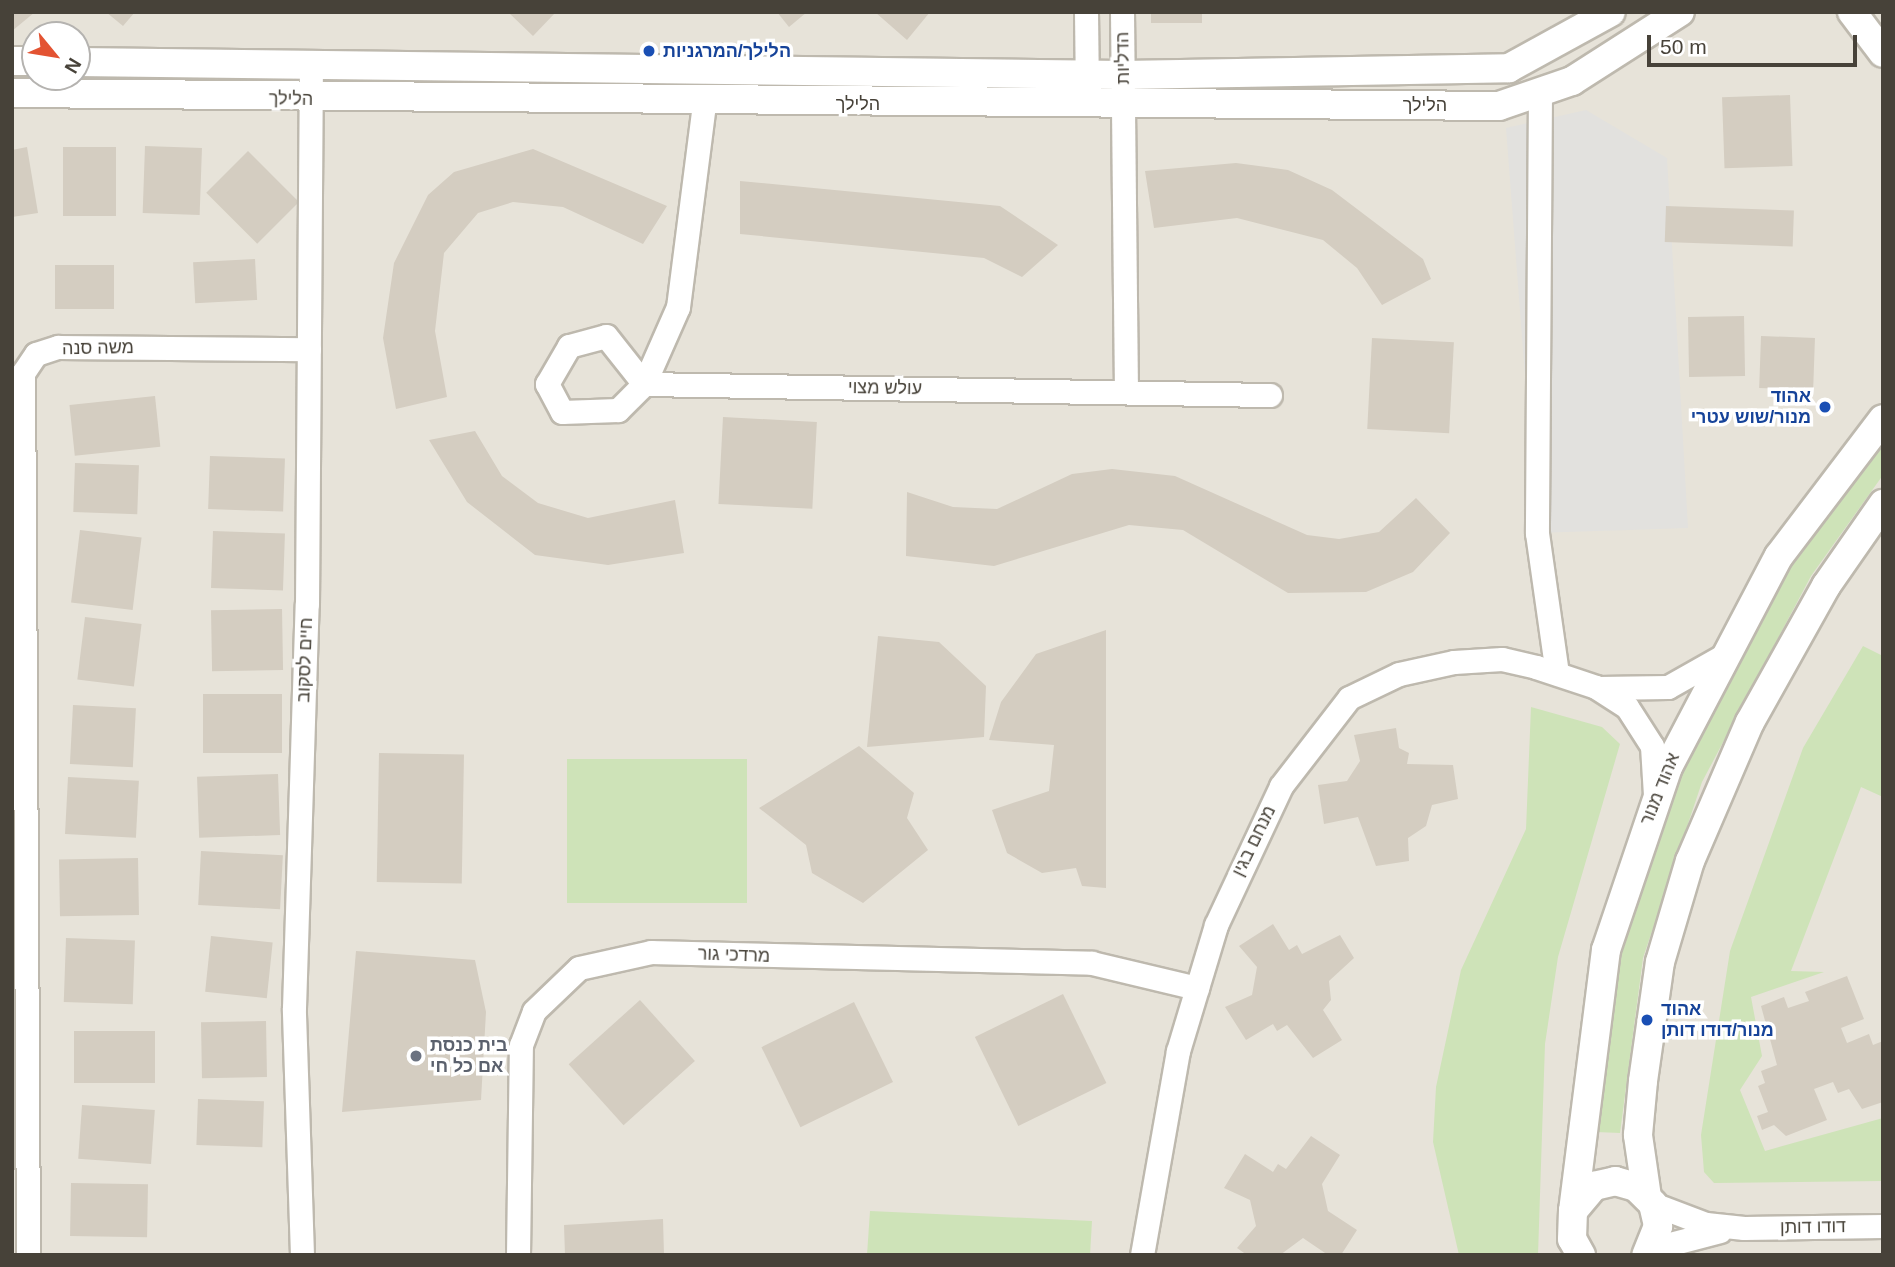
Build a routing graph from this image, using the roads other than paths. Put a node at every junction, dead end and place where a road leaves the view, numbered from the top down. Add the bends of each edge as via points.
1 (1086, 12) edge
2 (1122, 12) edge
3 (1611, 12) edge
4 (1680, 12) edge
5 (1852, 12) edge
6 (1883, 53) edge
7 (91, 62) edge
8 (311, 64) junction
9 (1087, 75) junction
10 (1123, 75) junction
11 (1540, 92) junction
12 (12, 93) edge
13 (311, 100) junction
14 (1087, 103) junction
15 (704, 104) junction
16 (1124, 104) junction
17 (309, 349) junction
18 (1126, 392) junction
19 (1270, 395) dead end
20 (1883, 419) edge
21 (1883, 504) edge
22 (1723, 656) junction
23 (1557, 674) junction
24 (1596, 687) junction
25 (1655, 798) junction
26 (1197, 988) junction
27 (20, 1032) edge
28 (1650, 1201) junction
29 (1573, 1211) junction
30 (1883, 1226) edge
31 (1744, 1228) junction
32 (1576, 1250) edge
33 (1648, 1252) edge
34 (28, 1255) edge
35 (302, 1255) edge
36 (518, 1255) edge
37 (1142, 1255) edge

1 - 9 street, הדליות
2 - 10 street, הדליות
3 - 10 street, הלילך via 1509,68
4 - 11 street, הלילך via 1572,81
5 - 6 street
7 - 8 street, הלילך
8 - 9 street, הלילך
8 - 13 street, חיים לסקוב
9 - 10 street, הלילך
9 - 14 street, הדליות
10 - 16 street, הדליות
11 - 16 street, הלילך via 1499,106
11 - 23 street via 1537,533
12 - 13 street, הלילך
13 - 15 street, הלילך
13 - 17 street, חיים לסקוב
14 - 15 street, הלילך
14 - 16 street, הלילך
15 - 18 street, עולש מצוי via 678,307 644,384
16 - 18 street
17 - 27 street, משה סנה via 58,347 36,354 23,373
17 - 35 street, חיים לסקוב via 294,1008
18 - 19 street, עולש מצוי
20 - 22 street, אהוד מנור via 1821,492
21 - 28 street via 1826,586 1756,710 1690,861 1660,962 1644,1068 1638,1135
22 - 24 street, מנחם בגין via 1668,687
22 - 25 street, אהוד מנור
23 - 24 street, מנחם בגין
23 - 26 street, מנחם בגין via 1502,659 1454,662 1399,674 1349,698 1311,741 1258,827 1216,925
24 - 25 street, מנחם בגין via 1642,726 1652,746
25 - 29 street, אהוד מנור via 1606,950
26 - 36 street, מרדכי גור via 1092,963 651,952 579,968 534,1011 521,1045
26 - 37 street, מנחם בגין via 1166,1109
27 - 34 street, משה סנה
28 - 29 street via 1625,1183 1606,1182 1582,1196
28 - 31 street, דודו דותן via 1706,1224
28 - 33 street via 1658,1226
29 - 32 street, אהוד מנור
30 - 31 street, דודו דותן
31 - 33 street, דודו דותן

